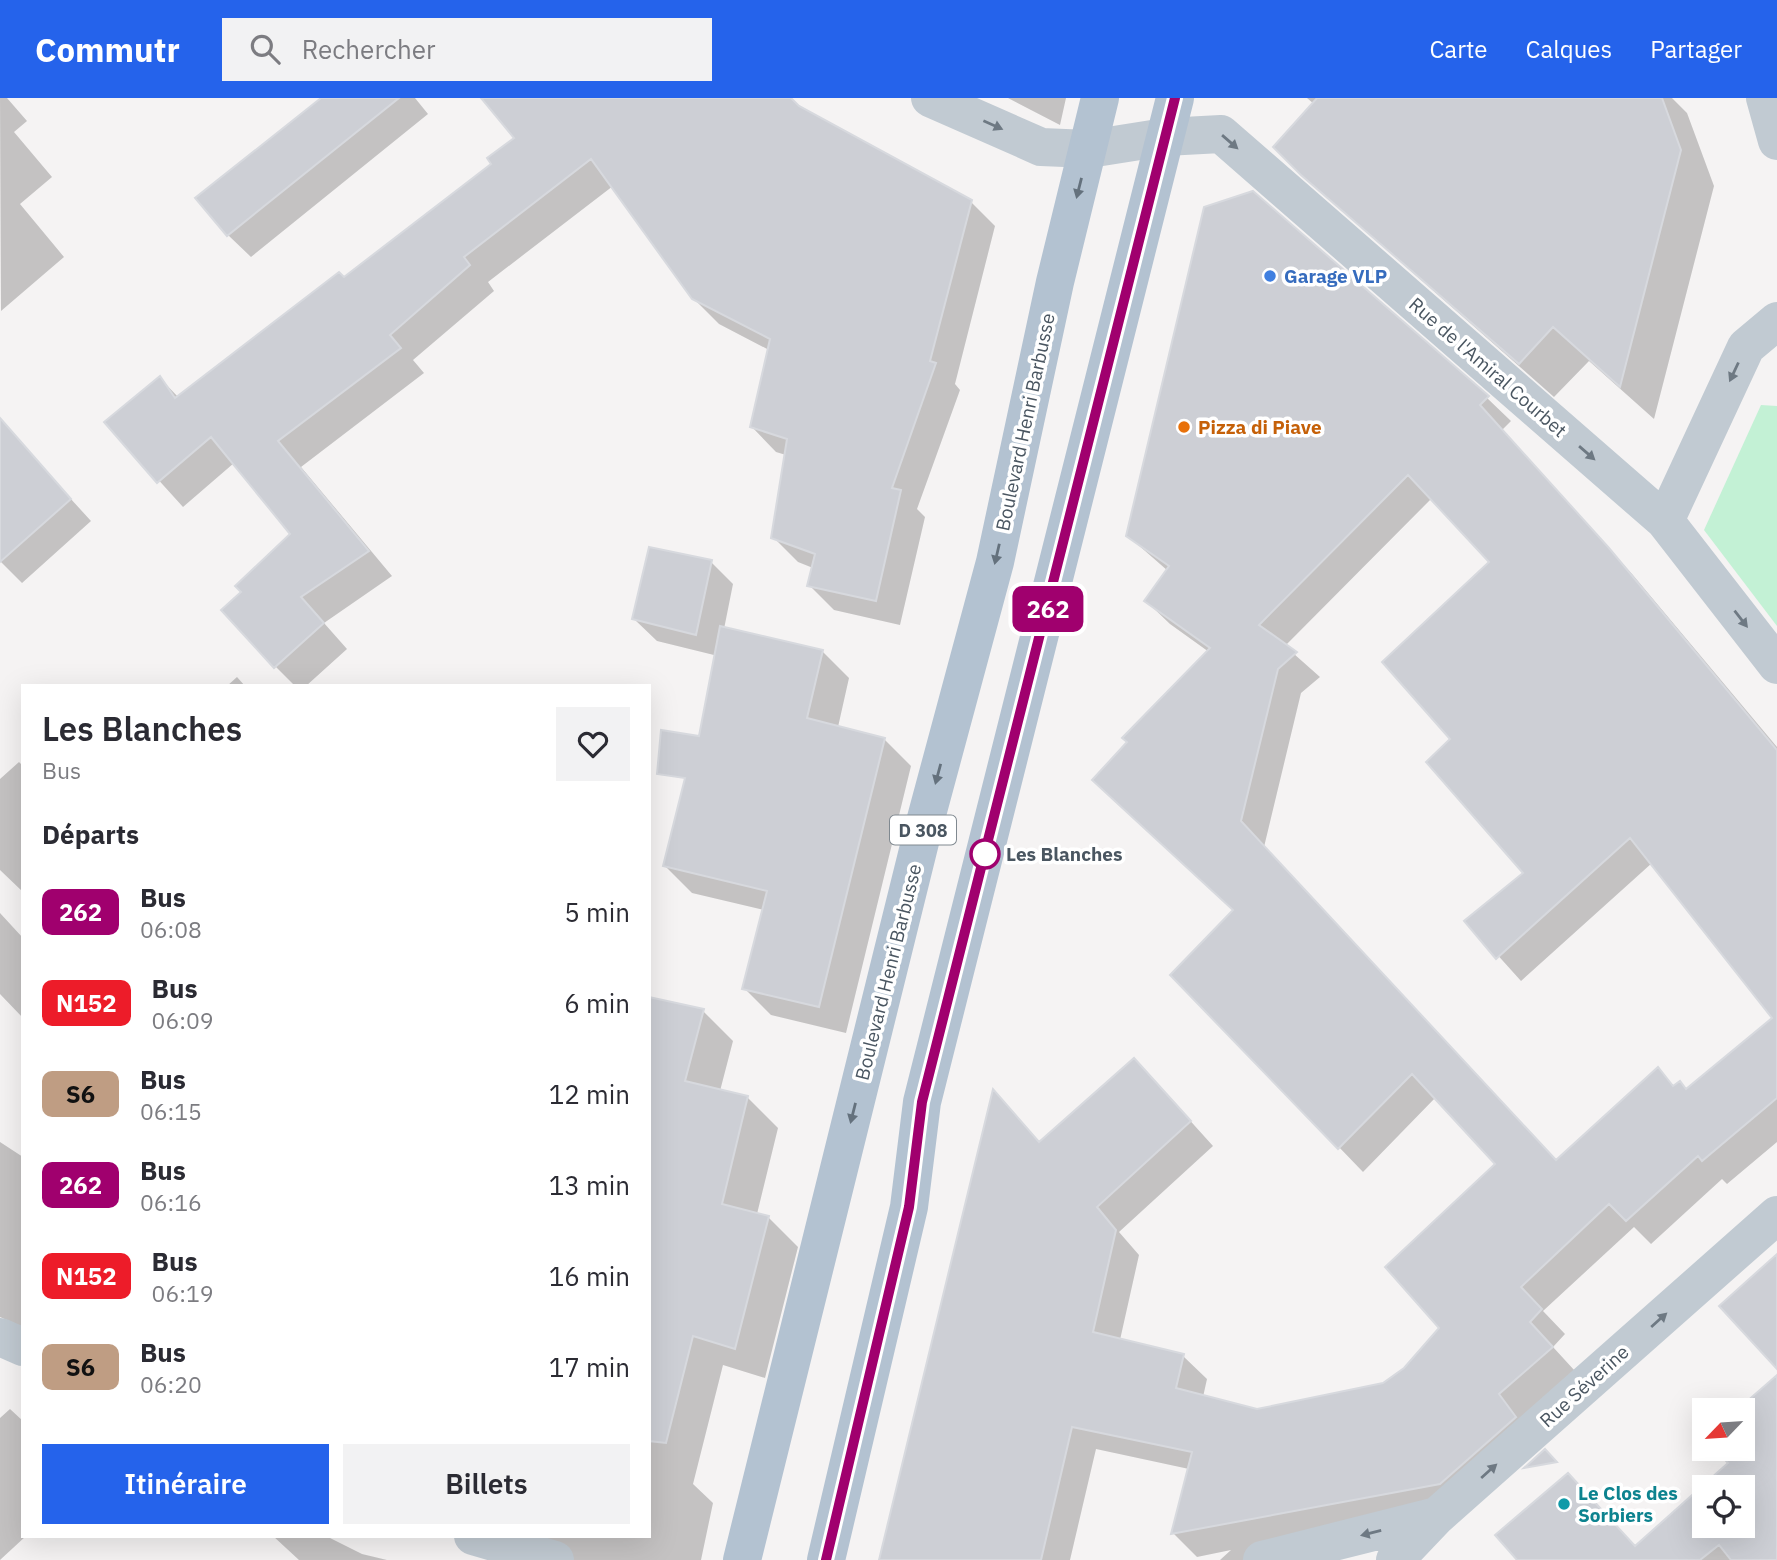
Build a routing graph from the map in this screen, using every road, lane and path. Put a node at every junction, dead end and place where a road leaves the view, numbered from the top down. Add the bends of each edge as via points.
1 (930, 98) edge
2 (1100, 98) edge
3 (1175, 98) edge
4 (1765, 98) edge
5 (1165, 137) junction
6 (1777, 141) edge
7 (1088, 149) junction
8 (1777, 321) edge
9 (1665, 521) junction
10 (1777, 665) edge
11 (1777, 1215) edge
12 (0, 1337) edge
13 (21, 1346) edge
14 (1437, 1516) junction
15 (480, 1538) edge
16 (555, 1560) edge
17 (742, 1560) edge
18 (826, 1560) edge
19 (1262, 1560) edge
20 (1395, 1560) edge

1 -> 7 street, Rue de l'Amiral Courbet via 1041,147
2 - 7 main road, Boulevard Henri Barbusse / D 308
3 - 5 main road
4 - 6 street
5 - 7 street, Rue de l'Amiral Courbet
5 -> 9 street, Rue de l'Amiral Courbet via 1221,134
5 - 18 main road via 922,1102 909,1207
7 -> 17 main road, Boulevard Henri Barbusse / D 308 via 995,562 925,822
8 -> 9 street via 1746,347
9 -> 10 street, Rue de l'Amiral Courbet
14 -> 11 street, Rue Séverine
12 - 13 street
14 -> 19 street
14 - 20 street, Rue Séverine
15 - 16 street

